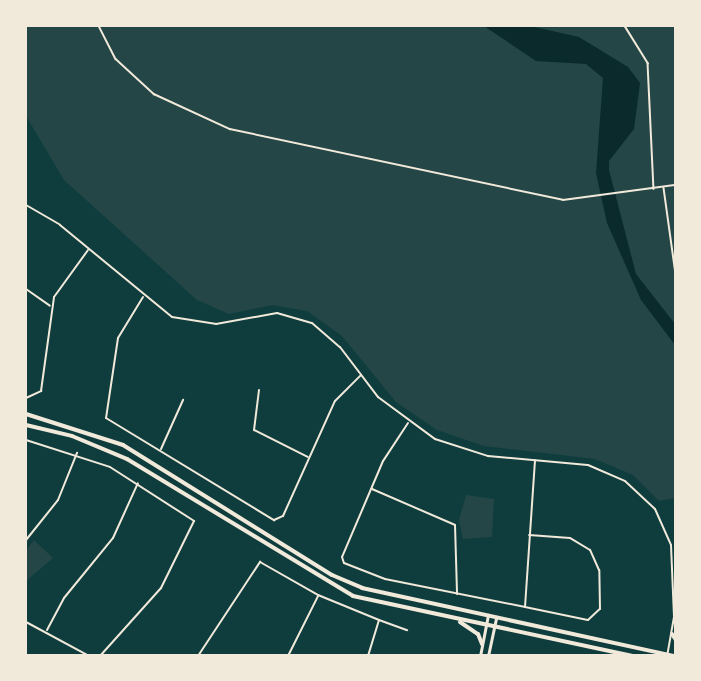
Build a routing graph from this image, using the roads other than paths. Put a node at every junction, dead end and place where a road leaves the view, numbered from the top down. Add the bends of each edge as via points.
1 (26, 205) edge
2 (88, 250) junction
3 (26, 289) edge
4 (143, 297) junction
5 (51, 307) junction
6 (361, 375) junction
7 (259, 390) dead end
8 (26, 398) edge
9 (183, 400) dead end
10 (26, 414) edge
11 (408, 423) junction
12 (26, 425) edge
13 (26, 440) edge
14 (161, 449) junction
15 (77, 453) junction
16 (308, 457) junction
17 (535, 460) junction
18 (138, 483) junction
19 (372, 489) junction
20 (529, 535) junction
21 (669, 538) junction
22 (675, 538) edge
23 (26, 540) edge
24 (458, 594) junction
25 (318, 595) junction
26 (525, 608) junction
27 (675, 610) edge
28 (488, 615) junction
29 (496, 617) junction
30 (379, 620) junction
31 (456, 620) junction
32 (26, 622) edge
33 (486, 626) junction
34 (494, 627) junction
35 (47, 630) junction
36 (407, 630) dead end
37 (672, 634) junction
38 (675, 640) edge
39 (482, 644) junction
40 (667, 654) edge
41 (89, 656) edge
42 (100, 656) edge
43 (198, 656) edge
44 (288, 656) edge
45 (368, 656) edge
46 (480, 656) edge
47 (488, 656) edge
48 (633, 656) edge
49 (675, 656) edge

1 - 2 street
2 - 4 street
2 - 5 street via 64,278
3 - 5 street
4 - 6 street via 172,317 199,324 270,313 298,317 332,339
4 - 14 street via 118,338 105,416
5 - 8 street via 41,391
6 - 11 street
6 - 16 street via 335,402
7 - 16 street via 254,430
9 - 14 street
10 - 28 main road via 123,445 342,580
11 - 17 street via 466,450
11 - 19 street
12 - 31 main road via 72,436 127,459 342,591
13 - 15 street
14 - 16 street via 276,521
15 - 18 street
15 - 23 street via 58,500
17 - 20 street
17 - 21 street via 588,465 618,476 650,503
18 - 35 street via 113,538 64,598
18 - 42 street via 191,516 194,526 161,588
19 - 24 street via 457,526
19 - 24 street via 343,555 345,563 385,579
20 - 26 street
20 - 26 street via 570,538 590,550 599,570 600,609 588,620
21 - 22 street
21 - 27 street
24 - 26 street
25 - 30 street
25 - 43 street via 258,563
25 - 44 street
27 - 37 street
28 - 29 main road
28 - 33 street
29 - 34 street
29 - 40 main road
30 - 36 street
30 - 45 street
31 - 33 main road
31 - 39 main road via 478,634
32 - 35 street
33 - 34 main road
33 - 39 street
34 - 47 street
34 - 48 main road
35 - 41 street
37 - 38 main road
37 - 40 street
39 - 46 street
40 - 49 main road

